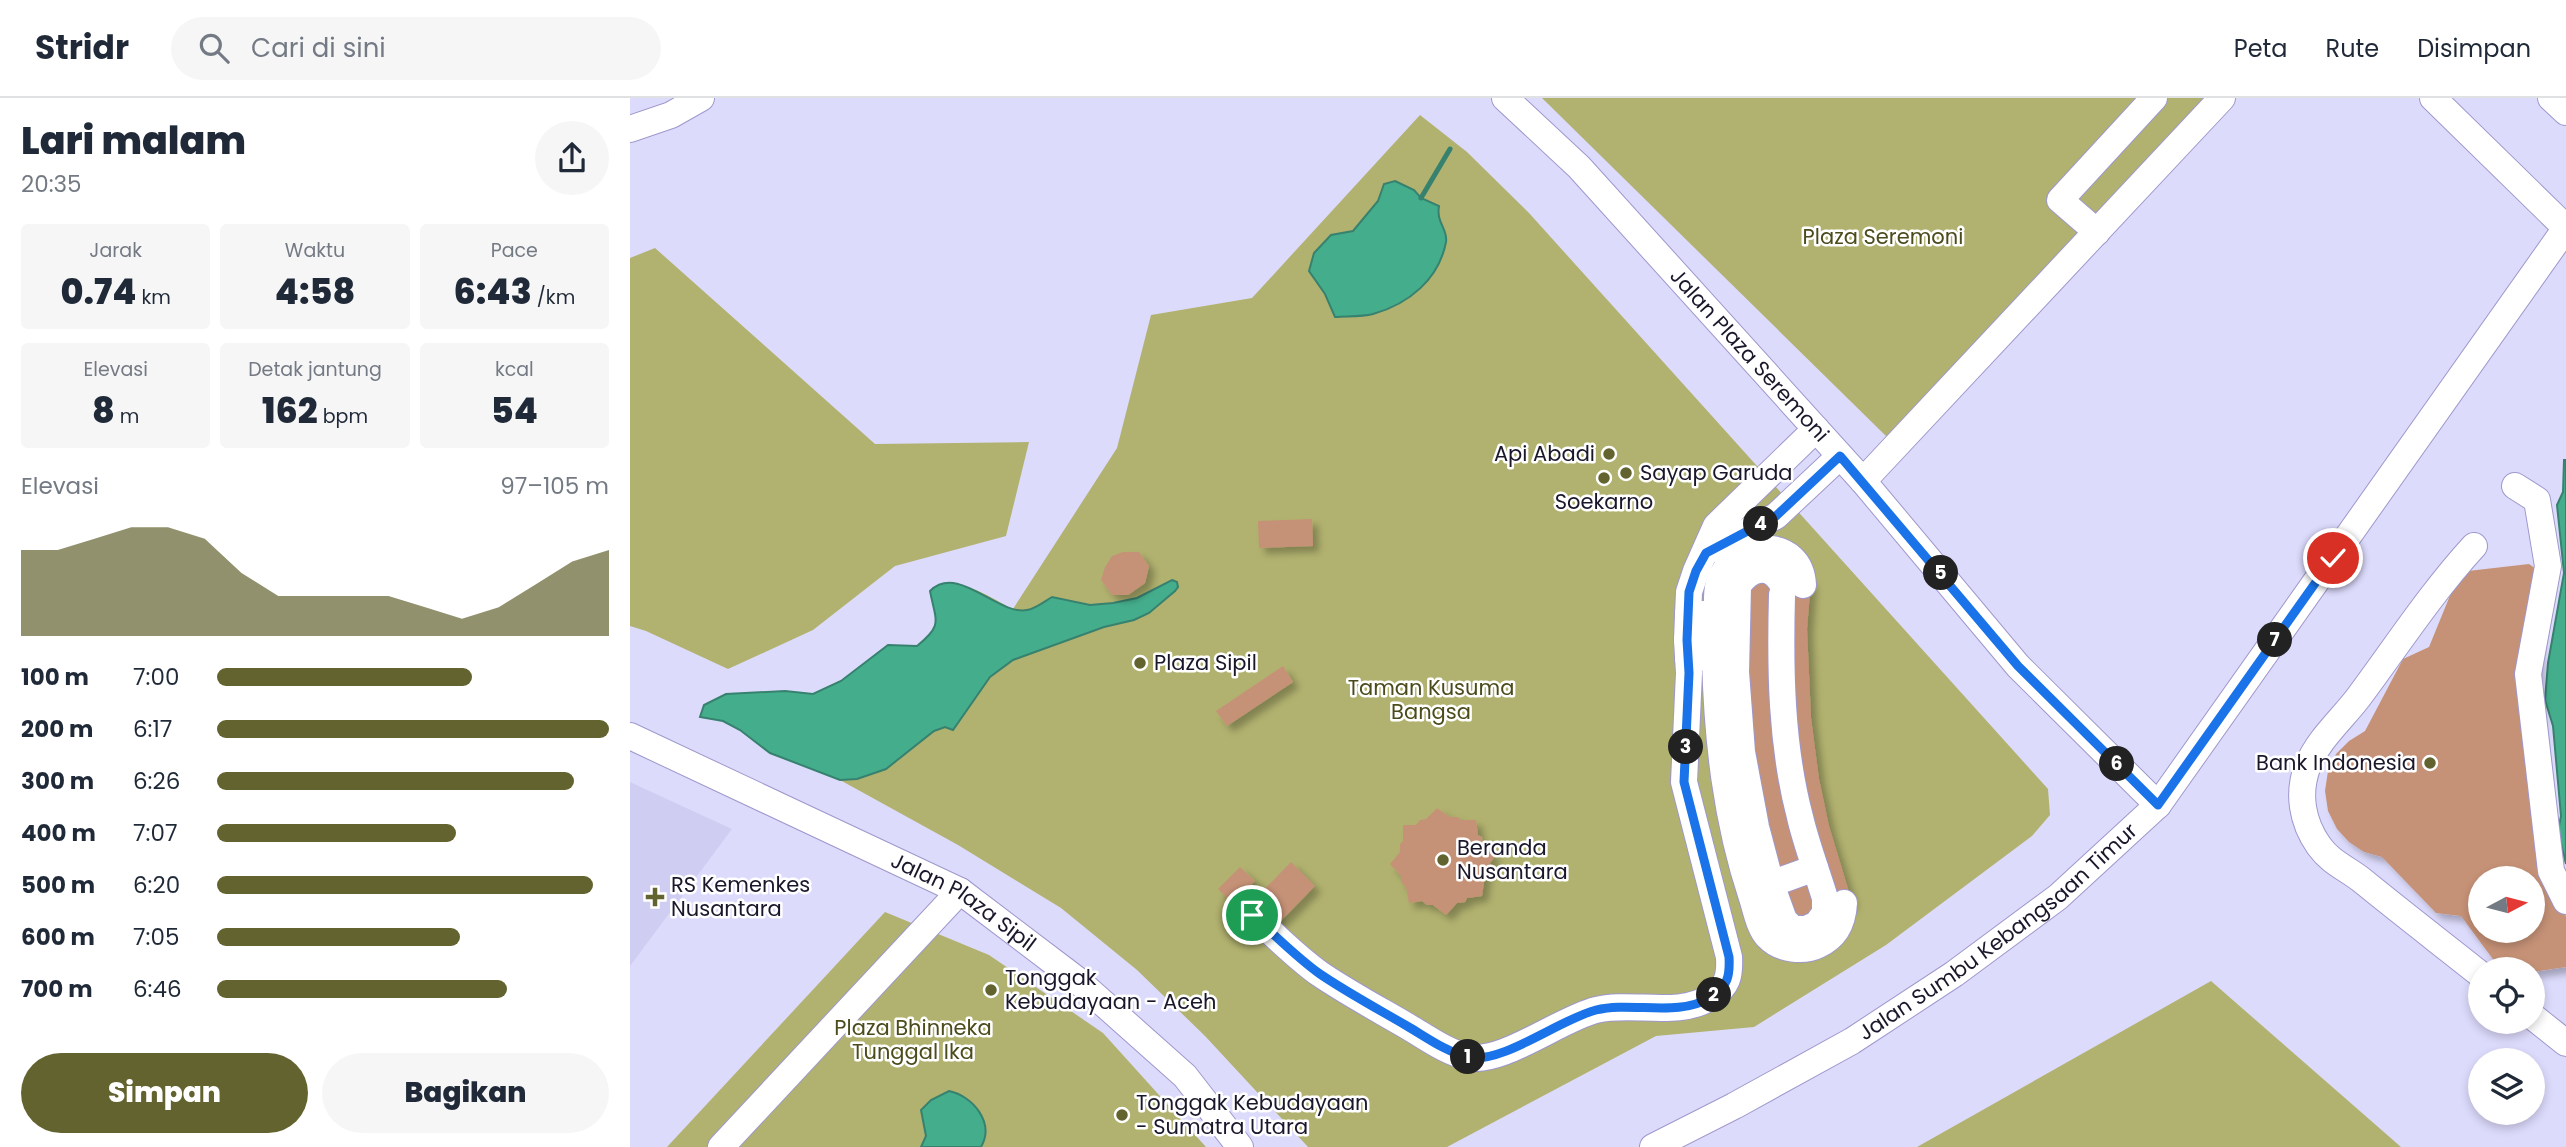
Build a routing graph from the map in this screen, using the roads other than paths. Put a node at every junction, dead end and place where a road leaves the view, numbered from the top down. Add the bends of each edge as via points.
1 (701, 98) edge
2 (1505, 98) edge
3 (2154, 98) edge
4 (2221, 98) edge
5 (2433, 98) edge
6 (2551, 98) edge
7 (2566, 112) edge
8 (630, 129) edge
9 (2566, 228) edge
10 (2097, 232) junction
11 (1816, 429) junction
12 (1840, 456) junction
13 (1863, 481) junction
14 (2515, 486) dead end
15 (1741, 502) junction
16 (1761, 524) junction
17 (2474, 546) dead end
18 (1706, 553) junction
19 (1787, 596) junction
20 (1735, 628) junction
21 (1688, 638) junction
22 (630, 736) edge
23 (2158, 805) junction
24 (1815, 867) junction
25 (1771, 884) junction
26 (960, 891) junction
27 (1831, 899) junction
28 (2566, 901) edge
29 (1252, 915) dead end
30 (2468, 964) edge
31 (2545, 1026) edge
32 (2566, 1043) edge
33 (721, 1147) edge
34 (1240, 1147) edge
35 (1653, 1147) edge

1 - 8 street via 671,115
2 - 11 street, Jalan Plaza Seremoni via 1579,167
3 - 10 street via 2060,200
4 - 10 street
5 - 9 street
6 - 7 street
9 - 23 street, Jalan Sumbu Kebangsaan Timur
10 - 13 street
11 - 12 street, Jalan Plaza Seremoni
11 - 15 street
12 - 13 street, Jalan Plaza Seremoni
12 - 16 street via 1776,516
13 - 23 street, Jalan Plaza Seremoni via 2018,666
14 - 28 street via 2537,500 2548,566 2528,674 2552,871
15 - 16 street
15 - 18 street via 1716,526
16 - 18 street
17 - 30 street via 2318,746 2301,792 2305,820 2332,862
18 - 21 street via 1689,592
19 - 20 street
19 - 20 street via 1780,578 1772,572 1759,569 1745,575 1738,586
19 - 21 street via 1800,568 1781,551 1750,550 1732,562 1720,579 1717,614
19 - 24 street via 1780,666 1787,743 1799,815
20 - 21 street
20 - 25 street via 1742,752
21 - 27 street via 1715,657 1717,720 1731,820 1761,926 1769,938 1807,950 1833,936 1839,926 1843,915
21 - 29 street via 1684,782 1729,957 1730,976 1708,999 1685,1005 1618,1005 1594,1010 1507,1051 1486,1059 1469,1058 1319,973
22 - 26 street, Jalan Plaza Sipil
23 - 35 street, Jalan Sumbu Kebangsaan Timur via 2058,897 1954,974 1852,1041
24 - 25 street
24 - 27 street
25 - 27 street via 1784,920 1793,929 1817,924
26 - 33 street
26 - 34 street, Jalan Plaza Sipil via 1076,979 1185,1076
31 - 32 street

